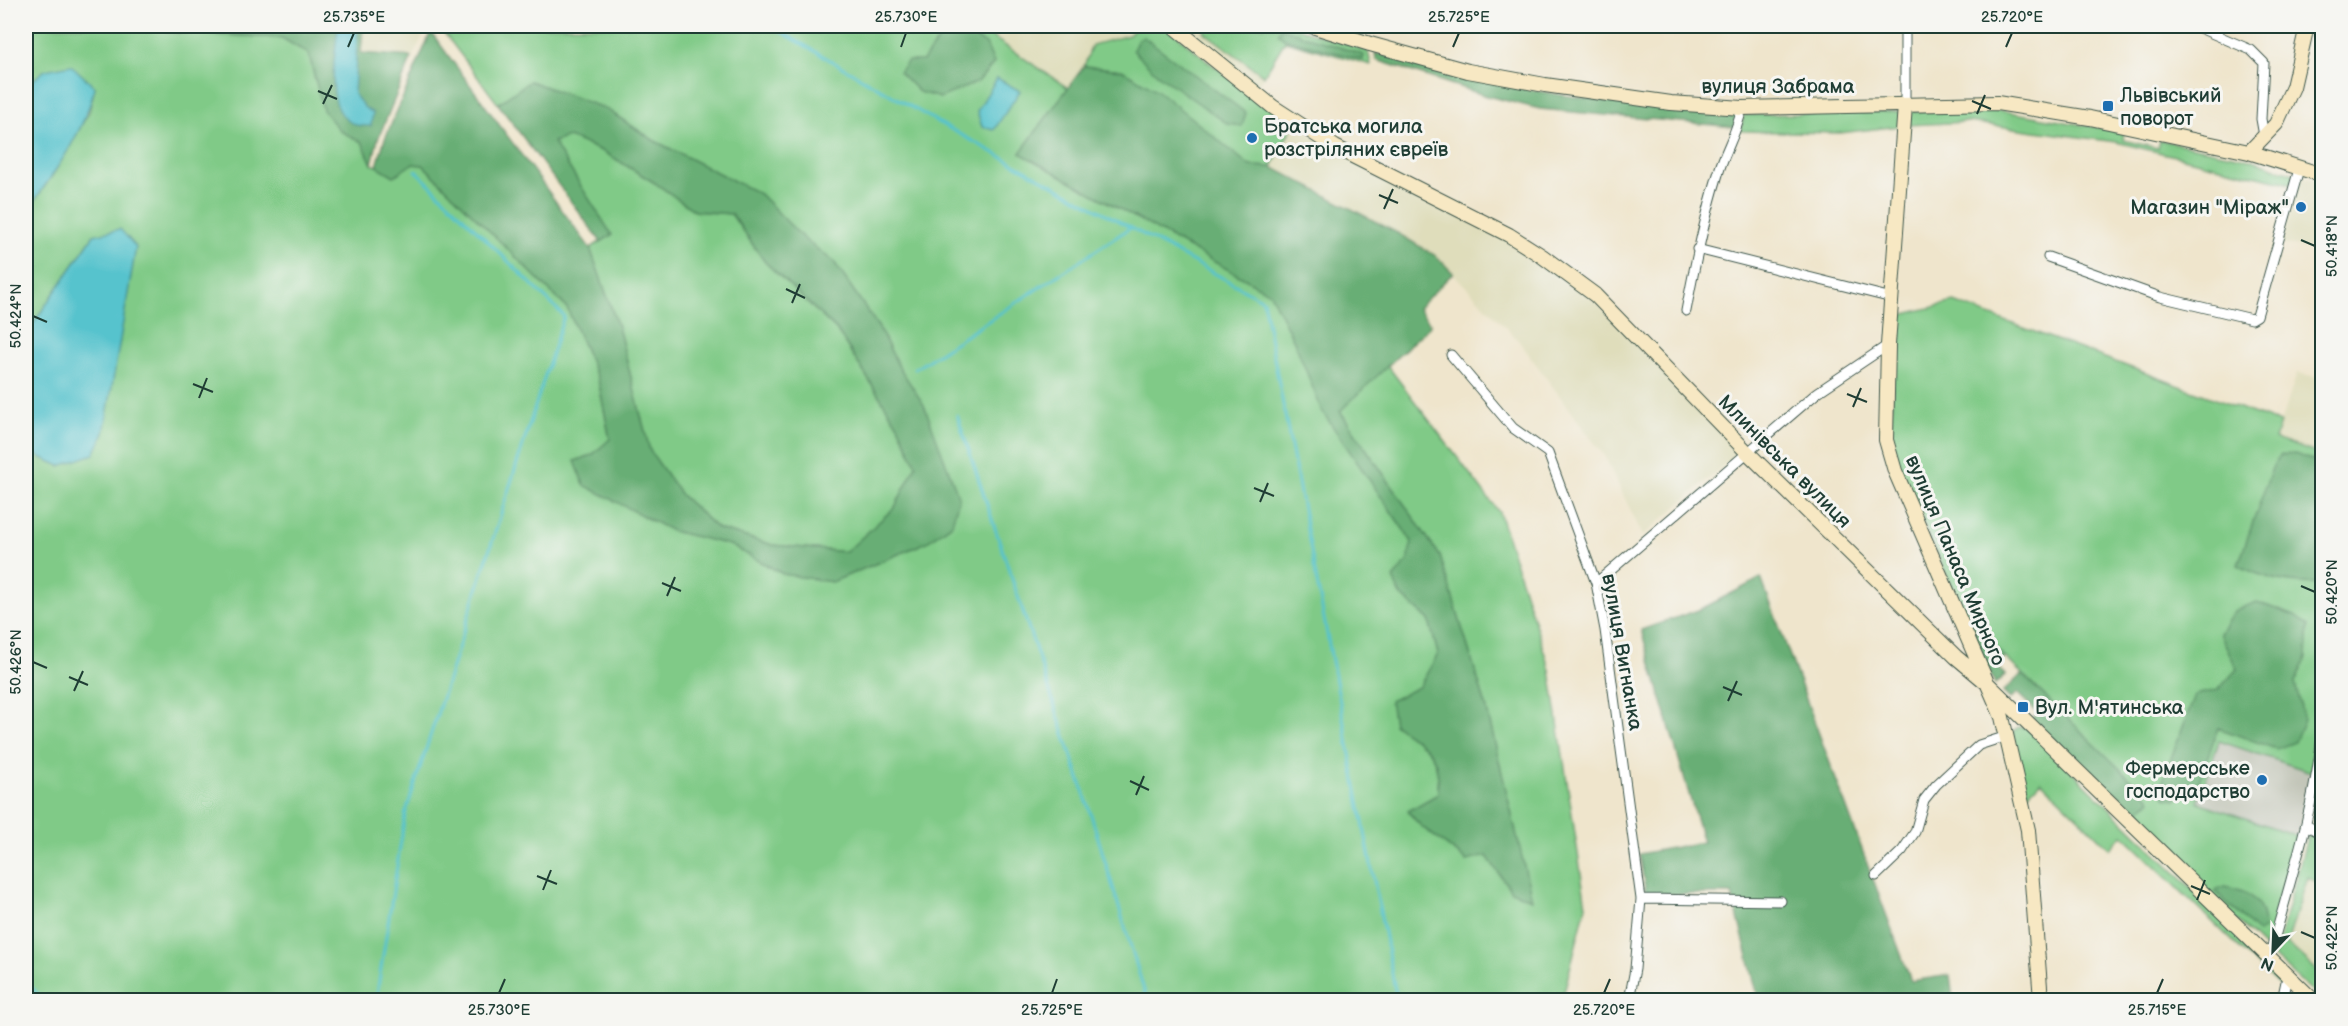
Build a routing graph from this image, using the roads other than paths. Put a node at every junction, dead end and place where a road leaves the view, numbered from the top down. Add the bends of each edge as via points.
1 (1173, 26) edge
2 (1312, 26) edge
3 (1905, 26) edge
4 (2195, 26) edge
5 (2307, 26) edge
6 (1905, 105) junction
7 (1742, 108) junction
8 (2264, 136) junction
9 (2249, 152) junction
10 (2299, 169) junction
11 (2322, 175) edge
12 (1697, 249) junction
13 (2048, 257) dead end
14 (1892, 298) junction
15 (1686, 311) dead end
16 (1888, 345) junction
17 (1451, 355) dead end
18 (1747, 452) junction
19 (1596, 583) junction
20 (1987, 683) junction
21 (2007, 736) junction
22 (2322, 737) edge
23 (2306, 825) junction
24 (2322, 834) edge
25 (1876, 876) dead end
26 (1641, 899) junction
27 (1781, 901) dead end
28 (2269, 958) junction
29 (2287, 977) junction
30 (1629, 1000) edge
31 (2041, 1000) edge
32 (2282, 1000) edge
33 (2313, 1000) edge

1 - 18 main road, Млинівська вулиця via 1273,107 1335,147 1509,235 1595,295
2 - 7 main road, вулиця Забрама via 1468,71 1671,103
3 - 6 street
4 - 8 street via 2251,50 2264,63
5 - 8 main road via 2293,87 2276,124
6 - 7 main road, вулиця Забрама
6 - 9 main road, вулиця Забрама via 1997,103 2090,118
6 - 14 main road, вулиця Панаса Мирного
7 - 12 street via 1737,130 1720,167
8 - 9 main road
9 - 10 main road, вулиця Забрама
10 - 11 main road, вулиця Забрама
10 - 13 street via 2257,316 2252,319 2160,297
12 - 14 street
12 - 15 street
14 - 16 main road, вулиця Панаса Мирного
16 - 18 street via 1818,392
16 - 20 main road, вулиця Панаса Мирного via 1886,441 1895,471
17 - 19 street, вулиця Вигнанка via 1513,428 1548,453
18 - 19 street
18 - 20 main road, Млинівська вулиця
19 - 26 street, вулиця Вигнанка
20 - 21 main road, вулиця Панаса Мирного
20 - 28 main road, Млинівська вулиця
21 - 25 street via 1979,745 1936,785 1924,800 1915,832
21 - 31 main road, вулиця Панаса Мирного via 2028,830
22 - 23 street
23 - 24 street
23 - 28 street
26 - 27 street
26 - 30 street, вулиця Вигнанка
28 - 29 main road, Млинівська вулиця
29 - 32 street
29 - 33 main road, Млинівська вулиця

